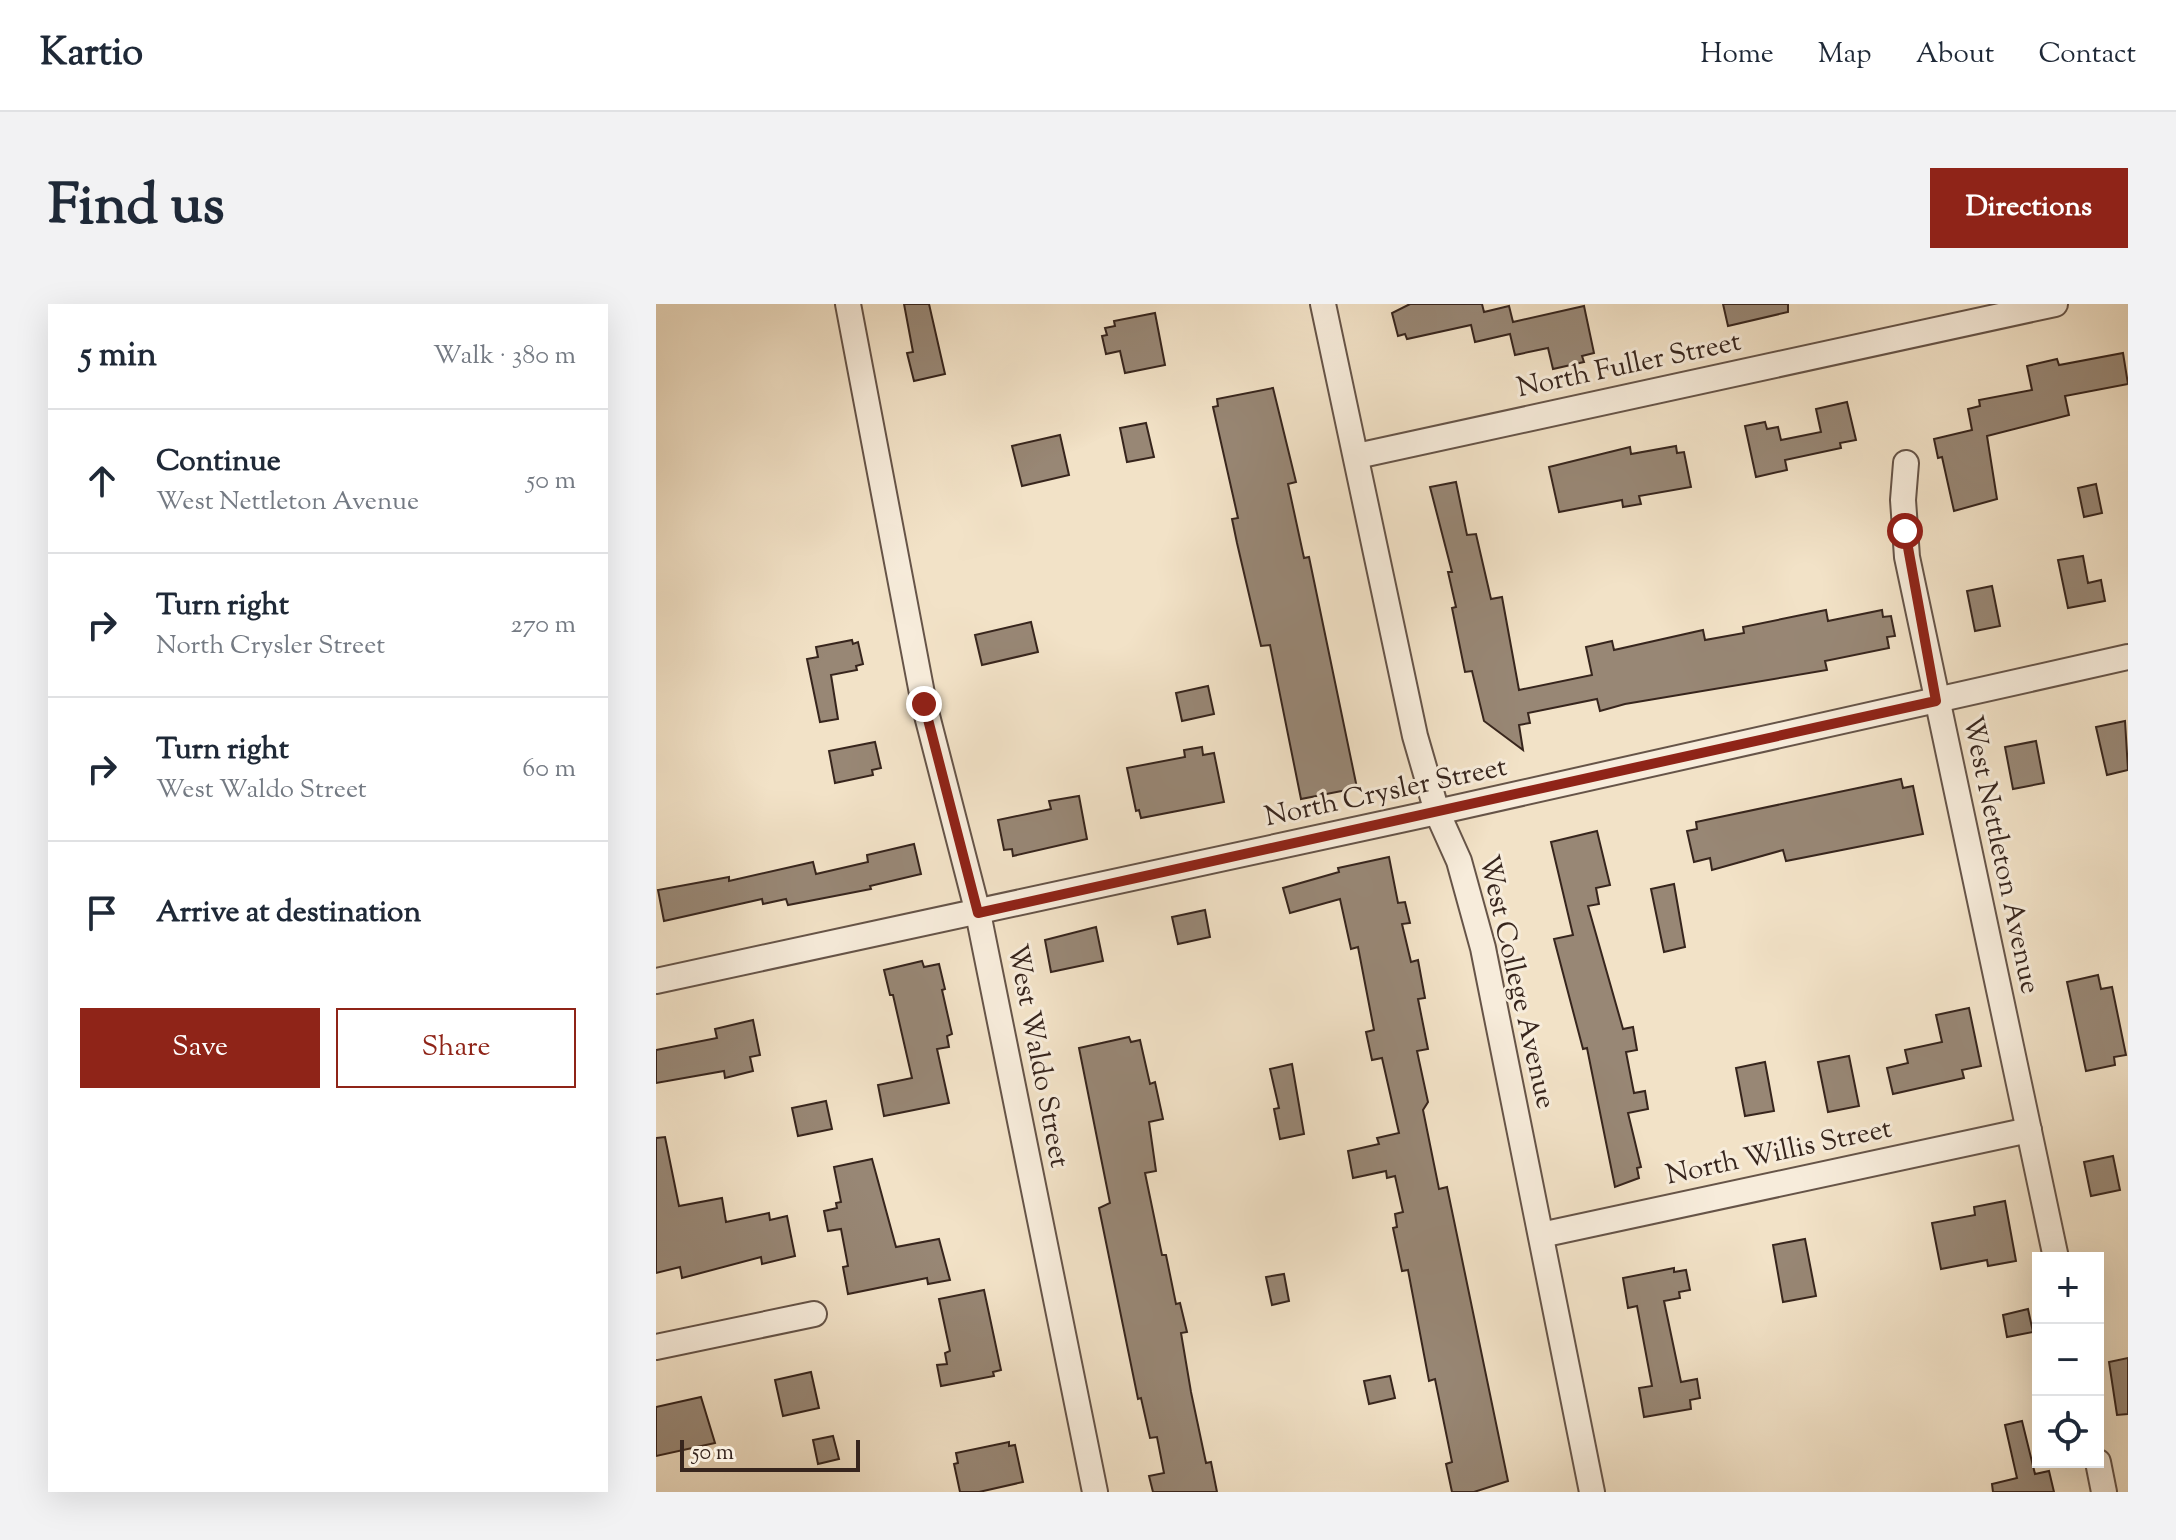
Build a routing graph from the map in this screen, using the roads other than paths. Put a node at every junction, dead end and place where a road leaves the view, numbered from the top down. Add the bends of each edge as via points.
1 (848, 304) edge
2 (1323, 304) edge
3 (2055, 304) edge
4 (1357, 456) junction
5 (1906, 463) dead end
6 (2128, 657) edge
7 (1936, 701) junction
8 (1437, 812) junction
9 (978, 913) junction
10 (656, 981) edge
11 (2029, 1130) junction
12 (1541, 1235) junction
13 (2055, 1252) edge
14 (814, 1314) dead end
15 (656, 1347) edge
16 (2099, 1468) edge
17 (1095, 1492) edge
18 (1592, 1492) edge
19 (2104, 1492) edge

1 - 9 street, West Waldo Street via 924,704
2 - 4 street, West College Avenue
3 - 4 street, North Fuller Street
4 - 8 street, West College Avenue via 1415,736
5 - 7 street, West Nettleton Avenue via 1907,557
6 - 7 street, North Crysler Street
7 - 8 street, North Crysler Street
7 - 11 street, West Nettleton Avenue
8 - 9 street, North Crysler Street
8 - 12 street, West College Avenue via 1459,861 1483,948
9 - 10 street, North Crysler Street
9 - 17 street, West Waldo Street
11 - 12 street, North Willis Street
11 - 13 street, West Nettleton Avenue
12 - 18 street, West College Avenue
14 - 15 street
16 - 19 street

